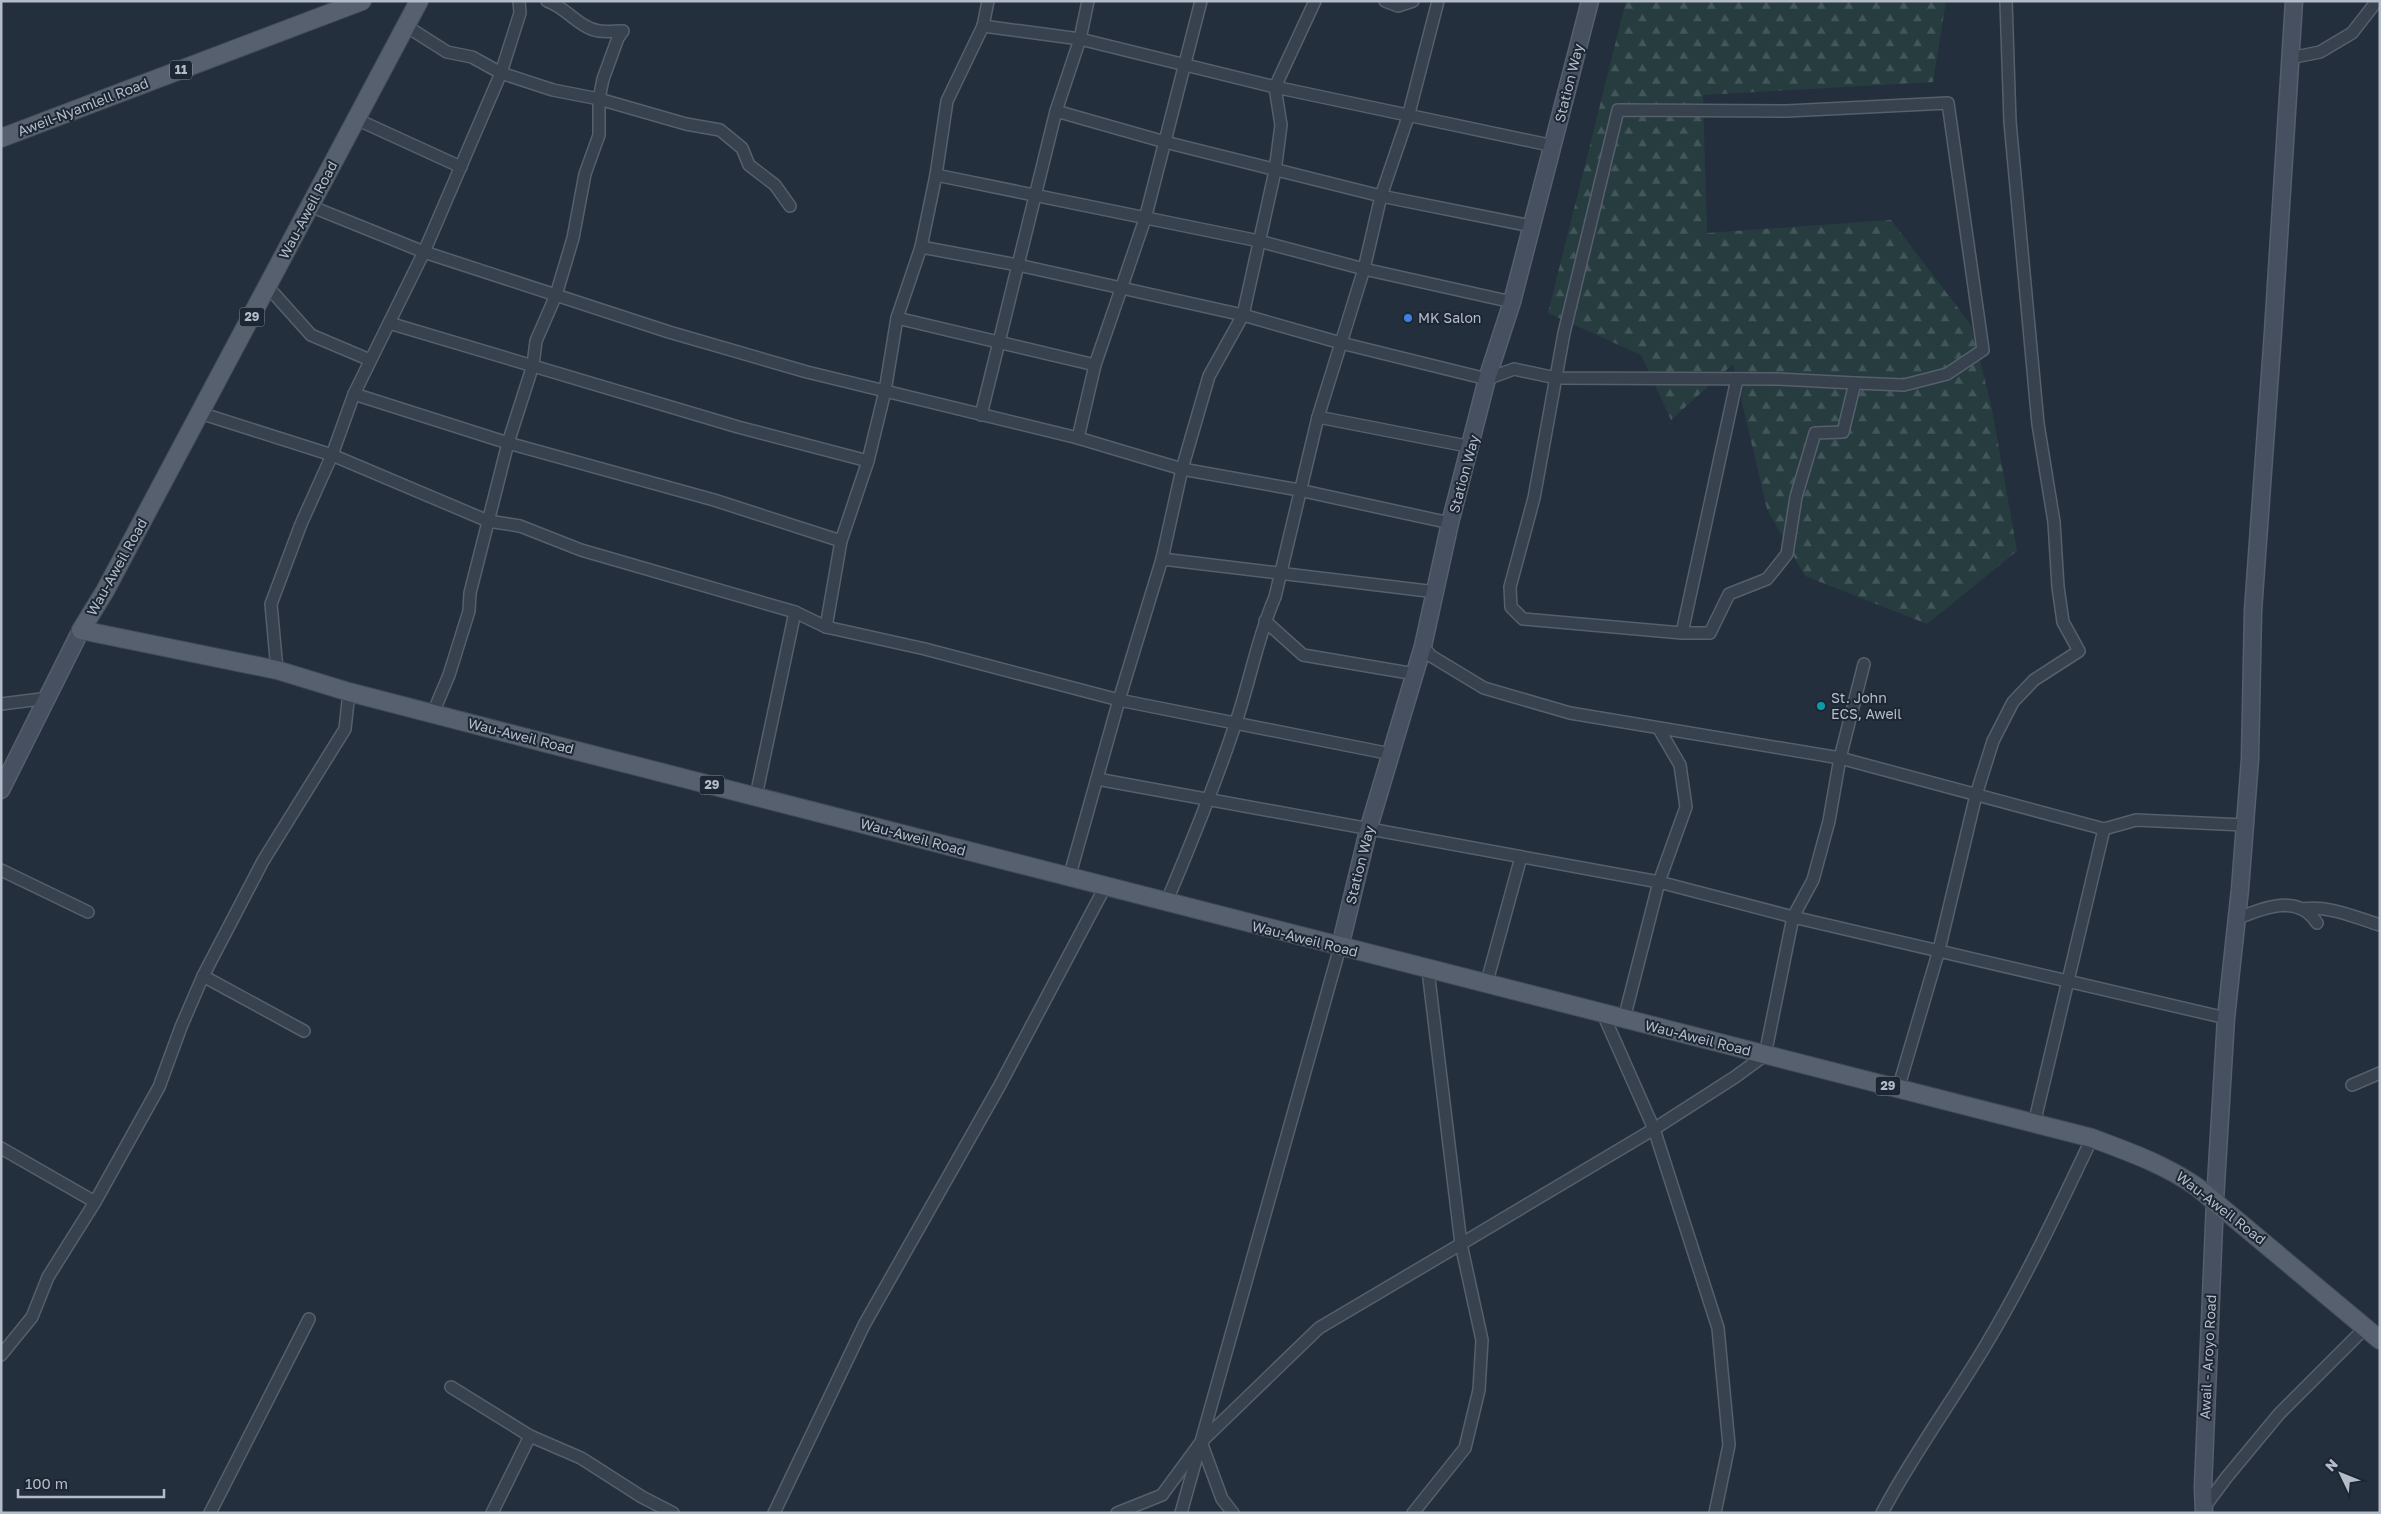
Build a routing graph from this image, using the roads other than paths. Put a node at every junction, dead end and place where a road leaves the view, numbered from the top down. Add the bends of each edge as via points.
1 (362, 1) edge
2 (419, 1) edge
3 (519, 1) edge
4 (548, 1) edge
5 (988, 1) edge
6 (1088, 1) edge
7 (1201, 1) edge
8 (1315, 1) edge
9 (1385, 1) edge
10 (1413, 1) edge
11 (1438, 1) edge
12 (1589, 1) edge
13 (2006, 1) edge
14 (2294, 1) edge
15 (2377, 1) edge
16 (406, 26) junction
17 (983, 26) junction
18 (1080, 39) junction
19 (2290, 58) junction
20 (1185, 65) junction
21 (502, 73) junction
22 (1275, 87) junction
23 (599, 99) junction
24 (1056, 111) junction
25 (1408, 117) junction
26 (356, 119) junction
27 (1, 138) edge
28 (1165, 142) junction
29 (1554, 146) junction
30 (461, 167) junction
31 (1275, 170) junction
32 (936, 174) junction
33 (1035, 194) junction
34 (1381, 196) junction
35 (310, 206) junction
36 (790, 206) dead end
37 (1145, 219) junction
38 (1531, 226) junction
39 (1259, 241) junction
40 (921, 247) junction
41 (424, 252) junction
42 (1018, 265) junction
43 (1364, 269) junction
44 (268, 287) junction
45 (1123, 288) junction
46 (556, 295) junction
47 (1512, 302) junction
48 (1243, 315) junction
49 (897, 318) junction
50 (389, 323) junction
51 (1000, 340) junction
52 (1341, 343) junction
53 (370, 360) junction
54 (533, 365) junction
55 (1095, 365) junction
56 (1556, 378) junction
57 (1487, 379) junction
58 (1737, 380) junction
59 (1855, 383) junction
60 (886, 391) junction
61 (354, 394) junction
62 (200, 413) junction
63 (981, 415) junction
64 (1318, 417) junction
65 (1078, 438) junction
66 (508, 443) junction
67 (1472, 447) junction
68 (332, 455) junction
69 (868, 461) junction
70 (1182, 469) junction
71 (1299, 490) junction
72 (488, 522) junction
73 (1450, 523) junction
74 (841, 541) junction
75 (1162, 559) junction
76 (1282, 573) junction
77 (1436, 592) junction
78 (794, 612) junction
79 (1265, 621) junction
80 (826, 627) junction
81 (81, 630) junction
82 (1682, 633) junction
83 (1423, 646) junction
84 (1864, 664) dead end
85 (277, 670) junction
86 (1415, 674) junction
87 (349, 692) junction
88 (49, 698) junction
89 (1119, 700) junction
90 (1, 704) edge
91 (433, 713) junction
92 (1236, 723) junction
93 (1659, 728) junction
94 (1391, 754) junction
95 (1840, 758) junction
96 (1097, 779) junction
97 (1, 790) edge
98 (1976, 795) junction
99 (756, 796) junction
100 (1210, 798) junction
101 (2244, 825) junction
102 (1370, 827) junction
103 (2104, 830) junction
104 (1521, 857) junction
105 (1, 870) edge
106 (1069, 878) junction
107 (1659, 882) junction
108 (1105, 887) junction
109 (1166, 903) junction
110 (2302, 909) junction
111 (88, 912) dead end
112 (1793, 917) junction
113 (2236, 918) junction
114 (2317, 924) dead end
115 (2380, 925) edge
116 (1340, 947) junction
117 (1939, 950) junction
118 (1428, 970) junction
119 (203, 976) junction
120 (2069, 981) junction
121 (1486, 985) junction
122 (1603, 1014) junction
123 (2226, 1018) junction
124 (1624, 1019) junction
125 (304, 1031) dead end
126 (1765, 1055) junction
127 (2380, 1073) edge
128 (2352, 1085) dead end
129 (1898, 1089) junction
130 (2034, 1124) junction
131 (1654, 1129) junction
132 (2092, 1138) junction
133 (1, 1148) edge
134 (2215, 1201) junction
135 (95, 1202) junction
136 (1461, 1244) junction
137 (309, 1319) dead end
138 (2365, 1328) junction
139 (2380, 1340) edge
140 (1, 1355) edge
141 (451, 1387) dead end
142 (530, 1436) junction
143 (1201, 1442) junction
144 (2203, 1511) edge
145 (210, 1513) edge
146 (492, 1513) edge
147 (673, 1513) edge
148 (774, 1513) edge
149 (1117, 1513) edge
150 (1181, 1513) edge
151 (1233, 1513) edge
152 (1413, 1513) edge
153 (1715, 1513) edge
154 (1882, 1513) edge

1 - 27 main road, Aweil-Nyamlell Road / 11
2 - 16 main road, Wau-Aweil Road / 29
3 - 21 street via 520,13
4 - 23 street via 597,31 623,31 609,59
5 - 17 street
6 - 18 street
7 - 20 street
8 - 22 street
9 - 10 street via 1398,6
11 - 25 street
12 - 29 street, Station Way
13 - 98 street via 2010,122 2038,424 2054,522 2063,622 2079,651 2034,680 2013,702 1994,741
14 - 19 street, Awail - Aroyo Road
15 - 19 street via 2352,34 2320,52
16 - 21 street via 447,52 472,57
16 - 26 main road, Wau-Aweil Road / 29
17 - 18 street
17 - 32 street via 946,101
18 - 20 street
18 - 24 street
19 - 101 street, Awail - Aroyo Road via 2258,524 2250,759
20 - 22 street
20 - 28 street
21 - 23 street via 553,90
21 - 30 street
22 - 25 street
22 - 31 street via 1281,125
23 - 36 street via 686,124 720,130 742,148 749,165 775,186
23 - 46 street via 599,135 585,174 573,238
24 - 28 street
24 - 33 street
25 - 29 street
25 - 34 street
26 - 30 street
26 - 35 main road, Wau-Aweil Road / 29
28 - 31 street
28 - 37 street
29 - 38 street, Station Way
30 - 41 street
31 - 34 street
31 - 39 street
32 - 33 street
32 - 40 street
33 - 37 street
33 - 42 street
34 - 38 street
34 - 43 street
35 - 41 street
35 - 44 main road, Wau-Aweil Road / 29
37 - 39 street
37 - 45 street
38 - 47 street, Station Way
39 - 43 street
39 - 48 street
40 - 42 street
40 - 49 street
41 - 46 street
41 - 50 street
42 - 45 street
42 - 51 street
43 - 47 street
43 - 52 street
44 - 53 street via 311,334
44 - 62 main road, Wau-Aweil Road / 29
45 - 48 street
45 - 55 street
46 - 54 street via 536,341
46 - 60 street via 752,356
47 - 57 street, Station Way
48 - 52 street
48 - 70 street via 1209,376
49 - 51 street
49 - 60 street
50 - 53 street
50 - 54 street
51 - 55 street
51 - 63 street
52 - 57 street
52 - 64 street
53 - 61 street
54 - 66 street
54 - 69 street via 738,427
55 - 65 street
56 - 57 street via 1514,370
56 - 58 street
56 - 59 street via 1618,110 1787,111 1948,103 1983,350 1947,374 1904,384
56 - 82 street via 1534,498 1510,587 1511,607 1523,619
57 - 67 street, Station Way
58 - 59 street
58 - 82 street
59 - 82 street via 1843,432 1815,433 1796,497 1787,554 1767,579 1729,594 1710,634
60 - 63 street
60 - 69 street
61 - 66 street
61 - 68 street
62 - 68 street
62 - 81 main road, Wau-Aweil Road / 29
63 - 65 street
64 - 67 street
64 - 71 street
65 - 70 street
66 - 72 street
66 - 74 street via 705,497
67 - 73 street, Station Way
68 - 72 street
68 - 85 street via 301,524 271,604
69 - 74 street
70 - 71 street
70 - 75 street
71 - 73 street
71 - 76 street
72 - 78 street via 520,526 581,550
72 - 91 street via 470,593 469,611
73 - 77 street, Station Way
74 - 80 street
75 - 76 street
75 - 89 street
76 - 77 street
76 - 79 street
77 - 83 street, Station Way
78 - 80 street
78 - 99 street
79 - 86 street via 1303,655
79 - 92 street
80 - 89 street via 925,649
81 - 85 main road, Wau-Aweil Road / 29
81 - 88 street
83 - 86 street, Station Way
83 - 93 street via 1431,656 1484,688 1570,712
84 - 95 street
85 - 87 main road, Wau-Aweil Road / 29
86 - 94 street, Station Way
87 - 91 main road, Wau-Aweil Road / 29
87 - 119 street via 345,729 263,861
88 - 90 street
88 - 97 street
89 - 92 street
89 - 96 street
91 - 99 main road, Wau-Aweil Road / 29
92 - 94 street
92 - 100 street
93 - 95 street
93 - 107 street via 1680,765 1686,807
94 - 102 street, Station Way
95 - 98 street
95 - 112 street via 1829,820 1813,880
96 - 100 street
96 - 106 street
98 - 103 street
98 - 117 street
99 - 106 main road, Wau-Aweil Road / 29
100 - 102 street
100 - 109 street
101 - 103 street via 2136,820
101 - 113 street, Awail - Aroyo Road
102 - 104 street
102 - 116 street, Station Way
103 - 120 street
104 - 107 street
104 - 121 street
105 - 111 street
106 - 108 main road, Wau-Aweil Road / 29
107 - 112 street
107 - 124 street
108 - 109 main road, Wau-Aweil Road / 29
108 - 148 street via 1000,1085 864,1325
109 - 116 main road, Wau-Aweil Road / 29
110 - 113 street via 2278,905
110 - 114 street via 2311,914
110 - 115 street via 2328,909
112 - 117 street
112 - 126 street
113 - 123 street, Awail - Aroyo Road
116 - 118 main road, Wau-Aweil Road / 29
116 - 143 street
117 - 120 street
117 - 129 street
118 - 121 main road, Wau-Aweil Road / 29
118 - 136 street
119 - 125 street
119 - 135 street via 159,1087
120 - 123 street
120 - 130 street
121 - 122 main road, Wau-Aweil Road / 29
122 - 124 main road, Wau-Aweil Road / 29
122 - 131 street
123 - 134 street, Awail - Aroyo Road
124 - 126 main road, Wau-Aweil Road / 29
126 - 129 main road, Wau-Aweil Road / 29
126 - 131 street
127 - 128 street
129 - 130 main road, Wau-Aweil Road / 29
130 - 132 main road, Wau-Aweil Road / 29
131 - 136 street
131 - 153 street via 1718,1328 1729,1445
132 - 134 main road, Wau-Aweil Road / 29 via 2172,1170
132 - 154 street via 2045,1239 1984,1347
133 - 135 street
134 - 138 main road, Wau-Aweil Road / 29
134 - 144 street, Awail - Aroyo Road
135 - 140 street via 48,1277 32,1317
136 - 143 street via 1319,1328
136 - 152 street via 1482,1340 1478,1390 1466,1448
137 - 145 street
138 - 139 main road, Wau-Aweil Road / 29
138 - 144 street via 2279,1414
141 - 142 street
142 - 146 street
142 - 147 street via 581,1458
143 - 149 street via 1162,1495
143 - 150 street
143 - 151 street via 1222,1499

